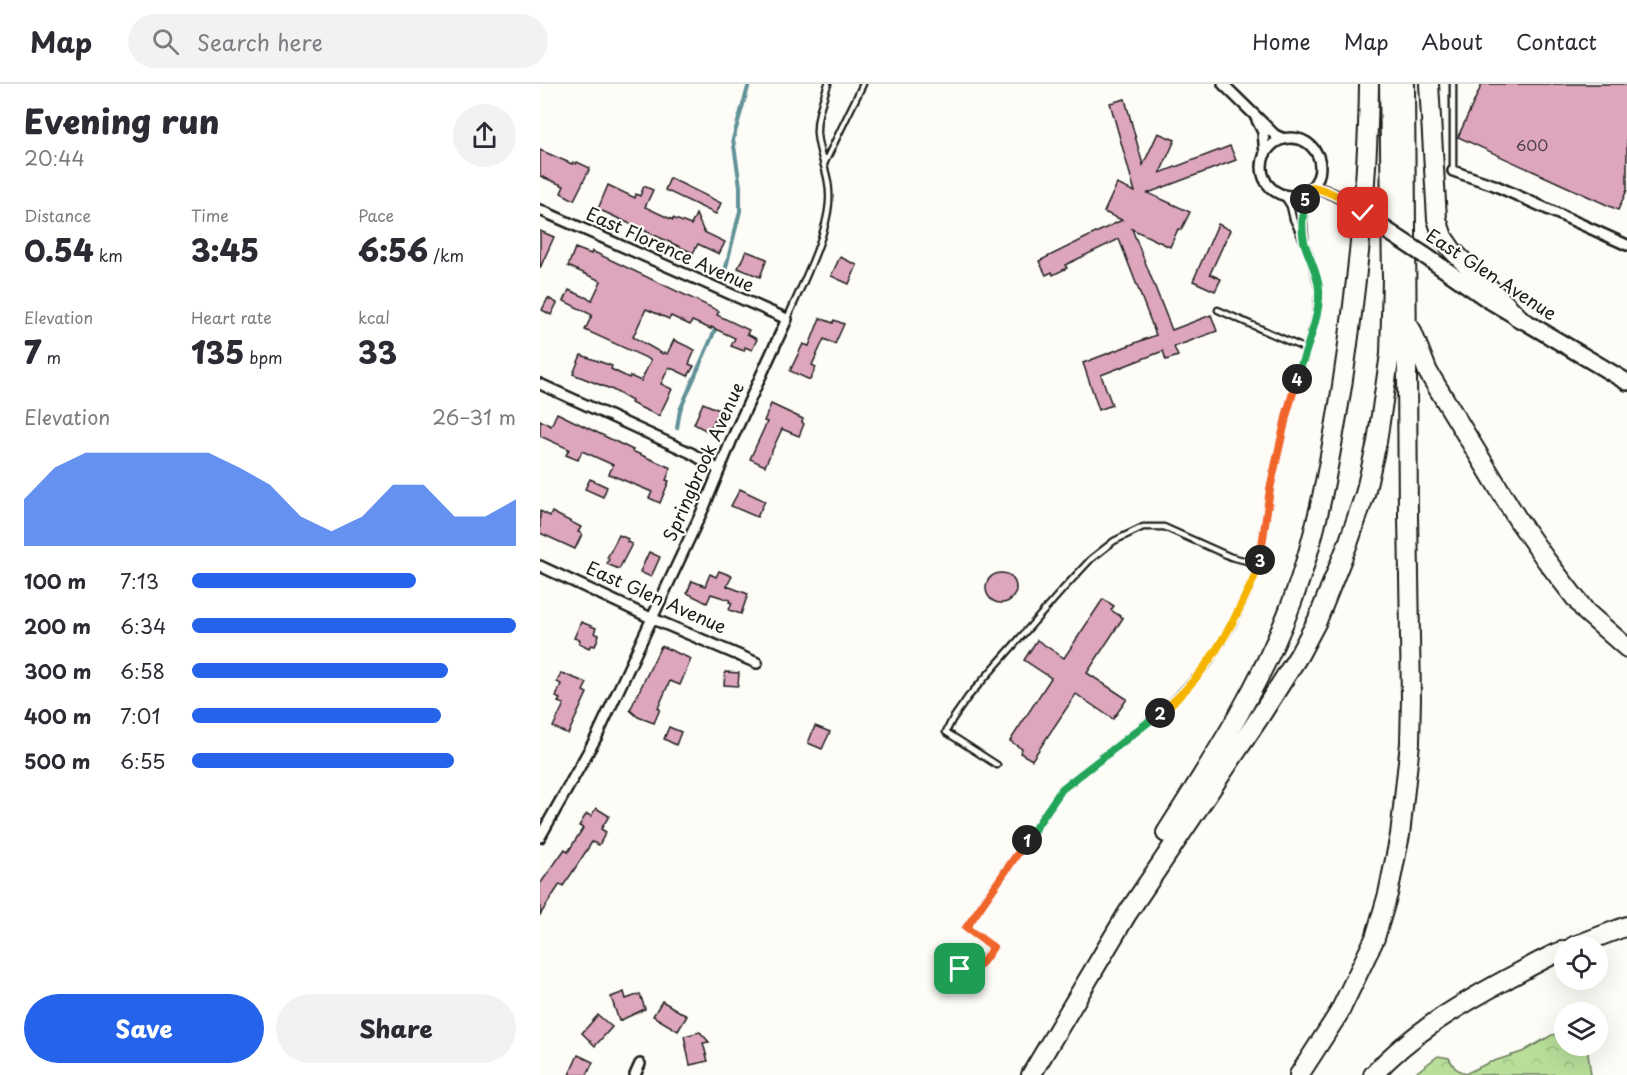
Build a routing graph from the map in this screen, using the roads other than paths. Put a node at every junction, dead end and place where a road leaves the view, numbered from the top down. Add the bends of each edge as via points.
1 (828, 84) edge
2 (862, 84) edge
3 (1223, 84) edge
4 (1369, 84) edge
5 (1389, 84) edge
6 (1405, 84) edge
7 (1429, 84) edge
8 (1453, 84) edge
9 (1255, 115) junction
10 (1284, 139) junction
11 (1265, 154) junction
12 (824, 164) junction
13 (1453, 171) joint
14 (1319, 173) junction
15 (1310, 190) junction
16 (1283, 195) junction
17 (1337, 195) junction
18 (540, 210) edge
19 (1363, 213) junction
20 (1305, 245) junction
21 (1627, 245) edge
22 (1218, 310) dead end
23 (1407, 313) junction
24 (787, 319) junction
25 (1520, 319) junction
26 (1306, 349) junction
27 (1627, 382) edge
28 (540, 384) edge
29 (719, 470) junction
30 (1259, 564) junction
31 (540, 566) edge
32 (651, 618) junction
33 (1627, 648) edge
34 (757, 663) dead end
35 (997, 765) dead end
36 (541, 834) edge
37 (1627, 926) edge
38 (1600, 936) edge
39 (1554, 954) edge
40 (960, 969) dead end
41 (640, 1065) dead end
42 (635, 1075) edge
43 (1024, 1075) edge
44 (1031, 1075) edge
45 (1299, 1075) edge
46 (1373, 1075) edge

1 - 12 lane via 817,133
2 - 12 lane
3 - 9 street, East Glen Avenue
4 - 19 highway
5 - 44 highway via 1390,354 1377,442 1349,541 1317,621 1294,664 1127,914
6 - 23 highway
7 - 25 highway via 1437,219 1443,237
8 - 13 lane
9 - 10 street, East Glen Avenue
9 - 11 street, East Glen Avenue via 1263,132
10 - 11 street
10 - 14 street, East Glen Avenue via 1296,139 1312,148 1318,157
11 - 16 street, East Glen Avenue via 1265,180
12 - 24 lane via 830,181 825,223
13 - 21 street via 1494,185
14 - 15 street
14 - 17 street, East Glen Avenue
15 - 16 street, East Glen Avenue via 1297,196
15 - 17 street, East Glen Avenue via 1323,189
15 - 20 lane via 1303,209
16 - 20 lane
17 - 19 street, East Glen Avenue
18 - 24 street, East Florence Avenue
19 - 25 main road, East Glen Avenue, bridge
19 - 43 highway via 1351,325 1330,455 1313,534 1292,603 1225,741 1084,961
20 - 26 lane via 1319,290
22 - 26 lane
23 - 33 highway via 1412,336 1428,372 1518,520 1586,612
23 - 45 highway via 1412,698 1400,835 1375,938 1339,1012
24 - 29 street, Springbrook Avenue
25 - 27 main road, East Glen Avenue
26 - 30 lane via 1270,489
28 - 29 street via 691,453
29 - 32 street, Springbrook Avenue
30 - 35 lane via 1231,557 1164,527 1143,527 1114,541 1065,587 952,720 946,732
30 - 40 lane via 1232,625 1208,664 1167,707 1062,789 966,928 993,947 975,969
31 - 32 street, East Glen Avenue
32 - 34 street, East Glen Avenue
32 - 36 street, Springbrook Avenue via 597,736
37 - 38 highway
39 - 46 highway via 1466,1001 1421,1032
41 - 42 street

